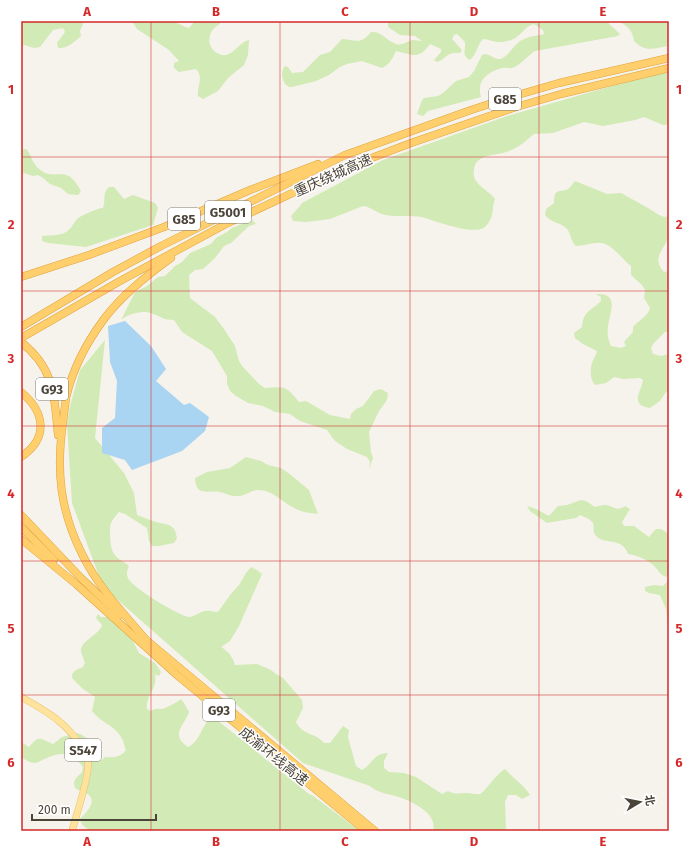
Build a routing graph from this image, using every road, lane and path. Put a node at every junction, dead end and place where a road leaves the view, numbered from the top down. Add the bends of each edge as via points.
1 (669, 58) edge
2 (669, 68) edge
3 (345, 155) junction
4 (196, 240) junction
5 (23, 277) edge
6 (21, 327) edge
7 (21, 338) edge
8 (21, 342) edge
9 (21, 392) edge
10 (59, 447) junction
11 (21, 457) edge
12 (21, 515) edge
13 (21, 526) edge
14 (21, 540) edge
15 (76, 584) junction
16 (147, 641) junction
17 (21, 697) edge
18 (72, 831) edge
19 (366, 831) edge
20 (375, 831) edge

1 - 3 highway, 重庆绕城高速 / G85 via 559,83 507,98
2 - 4 highway, 重庆绕城高速 / G85 via 516,107 411,143 348,167 224,224
3 - 5 highway, G85 via 298,171 89,256
3 - 6 highway, 重庆绕城高速 / G5001 via 167,243
4 - 7 highway, 重庆绕城高速 / G85
4 - 10 highway via 142,279 104,320 73,377 66,398
8 - 10 highway, G93 via 38,358 51,384
9 - 11 highway via 36,408 41,428 37,441
10 - 16 highway, G93 via 64,507 72,535 82,556 107,593
12 - 16 highway via 81,578
13 - 15 highway
14 - 15 highway, G93
15 - 19 highway, 成渝环线高速 / G93 via 178,676
16 - 20 highway, 成渝环线高速 / G93
17 - 18 main road, S547 via 66,725 81,746 88,762

